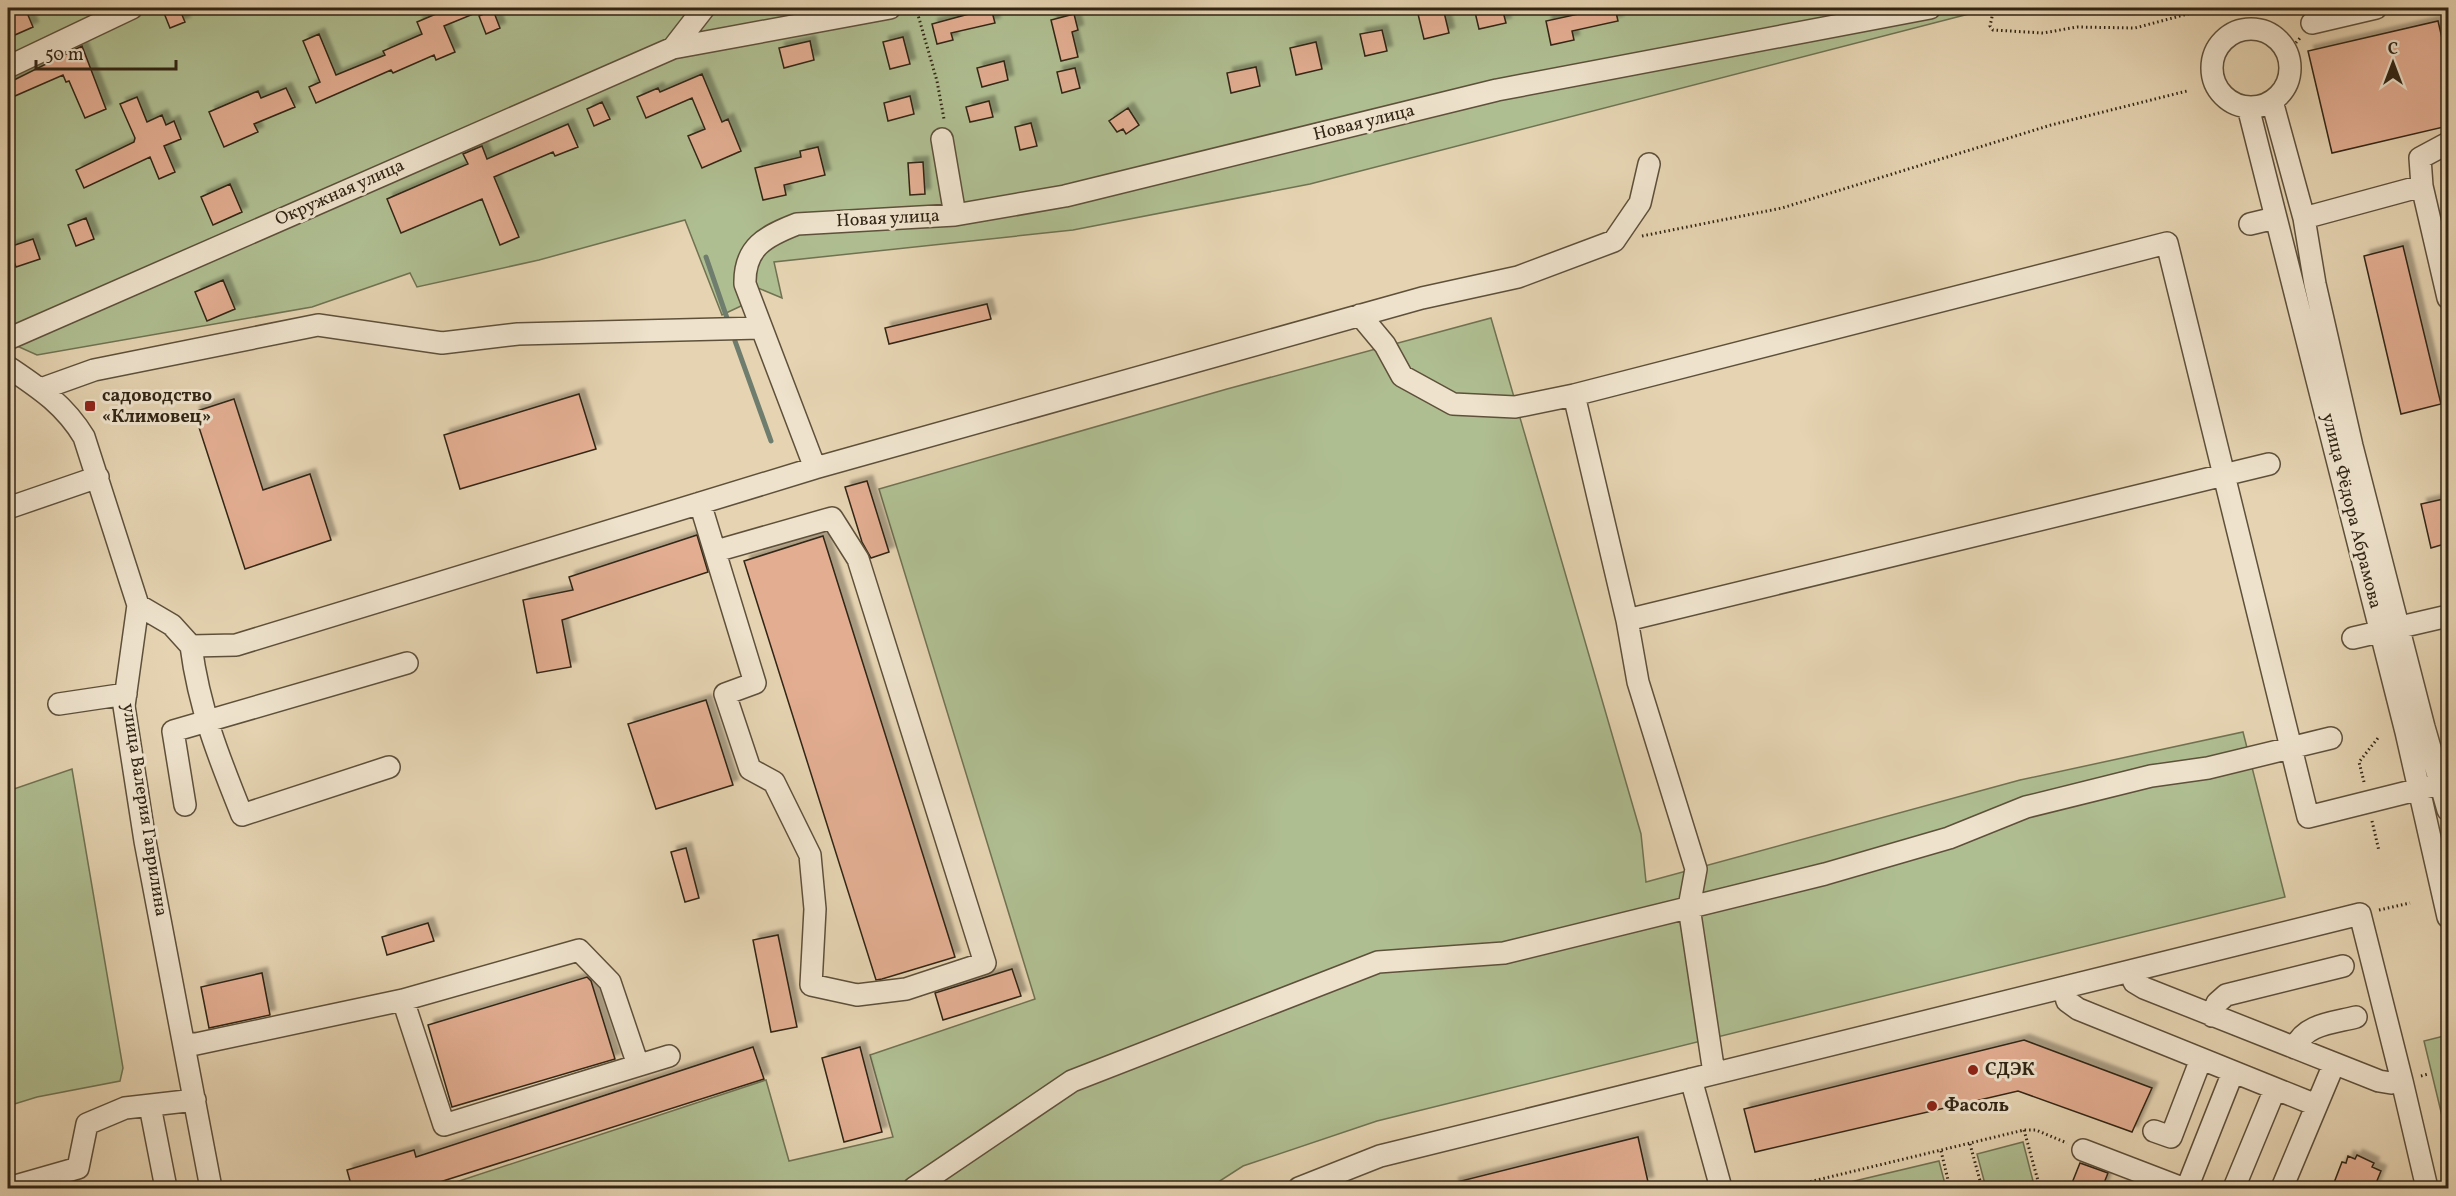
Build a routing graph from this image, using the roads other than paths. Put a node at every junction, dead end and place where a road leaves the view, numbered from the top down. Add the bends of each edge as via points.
1 (132, 8) edge
2 (704, 8) edge
3 (890, 8) edge
4 (1930, 8) edge
5 (2376, 8) edge
6 (2312, 23) dead end
7 (673, 48) junction
8 (8, 67) edge
9 (2272, 101) junction
10 (2248, 107) junction
11 (942, 139) road end
12 (2448, 143) edge
13 (1649, 164) dead end
14 (2422, 186) junction
15 (955, 215) junction
16 (2275, 218) junction
17 (2304, 218) junction
18 (2250, 224) dead end
19 (2448, 298) edge
20 (1360, 315) junction
21 (760, 328) junction
22 (8, 339) edge
23 (8, 367) edge
24 (41, 389) junction
25 (1574, 395) junction
26 (2269, 464) dead end
27 (815, 468) junction
28 (2225, 475) junction
29 (98, 477) junction
30 (700, 503) junction
31 (8, 508) edge
32 (716, 551) junction
33 (138, 604) junction
34 (2448, 616) edge
35 (1627, 620) junction
36 (2389, 630) junction
37 (2353, 638) dead end
38 (191, 646) junction
39 (407, 663) dead end
40 (126, 694) junction
41 (59, 704) dead end
42 (206, 722) junction
43 (2331, 738) dead end
44 (2289, 748) junction
45 (389, 767) dead end
46 (2445, 783) edge
47 (2419, 790) junction
48 (185, 804) dead end
49 (2448, 809) edge
50 (2426, 813) junction
51 (1689, 907) junction
52 (2448, 917) edge
53 (2343, 966) dead end
54 (2130, 971) junction
55 (2064, 989) junction
56 (404, 1000) junction
57 (2212, 1016) junction
58 (2356, 1017) dead end
59 (185, 1043) junction
60 (2295, 1048) junction
61 (669, 1056) dead end
62 (2201, 1059) junction
63 (2334, 1064) junction
64 (638, 1065) junction
65 (2233, 1072) junction
66 (1714, 1073) junction
67 (1691, 1079) junction
68 (2402, 1081) junction
69 (2275, 1089) junction
70 (195, 1100) junction
71 (2316, 1105) junction
72 (150, 1106) junction
73 (2154, 1131) dead end
74 (2083, 1150) road end
75 (2420, 1183) edge
76 (8, 1188) edge
77 (166, 1188) edge
78 (211, 1188) edge
79 (914, 1188) edge
80 (1299, 1188) edge
81 (1721, 1188) edge
82 (2182, 1188) edge
83 (2187, 1188) edge
84 (2234, 1188) edge
85 (2282, 1188) edge

1 - 8 street
2 - 7 street
3 - 7 street, Окружная улица
4 - 15 street, Новая улица via 1497,90 1065,196
5 - 6 street
7 - 22 street, Окружная улица
9 - 10 street
9 - 10 street via 2288,80 2287,53 2269,33 2242,30 2219,45 2212,71 2223,96
9 - 17 street, улица Фёдора Абрамова
10 - 16 street, улица Фёдора Абрамова
11 - 15 street
12 - 14 street via 2420,158
13 - 20 street via 1640,203 1614,242 1518,278
14 - 17 street
14 - 19 street
15 - 21 street, Новая улица via 797,224 775,233 748,256 744,268 745,284
16 - 18 street
16 - 36 street, улица Фёдора Абрамова
17 - 36 street, улица Фёдора Абрамова
20 - 25 street via 1385,345 1402,376 1453,404 1515,407
20 - 27 street
21 - 24 street via 518,334 442,343 318,325 94,370
21 - 27 street
23 - 24 street, улица Валерия Гаврилина
24 - 29 street, улица Валерия Гаврилина via 70,414 84,437
25 - 28 street via 2167,243
25 - 35 street
26 - 28 street
27 - 30 street
28 - 35 street
28 - 44 street
29 - 31 street
29 - 33 street, улица Валерия Гаврилина
30 - 32 street
30 - 38 street via 236,645
32 - 32 street via 755,683 725,694 750,769 774,782 810,855 815,909 811,985 857,994 906,989 985,963 904,698 853,551 832,519
33 - 38 street via 172,625
33 - 40 street, улица Валерия Гаврилина
34 - 36 street
35 - 51 street via 1638,682 1696,869
36 - 37 street
36 - 46 street, улица Фёдора Абрамова
36 - 47 street, улица Фёдора Абрамова
38 - 42 street
39 - 42 street
40 - 41 street
40 - 59 street, улица Валерия Гаврилина via 124,706 145,841
42 - 45 street via 242,815
42 - 48 street via 173,731
43 - 44 street
44 - 47 street via 2308,817
44 - 51 street via 2026,807 1949,838
46 - 47 street
46 - 49 street, улица Фёдора Абрамова
47 - 50 street, улица Фёдора Абрамова
49 - 50 street
50 - 52 street, улица Фёдора Абрамова
51 - 66 street
51 - 79 street via 1504,953 1378,962 1072,1081
53 - 57 street via 2226,994
54 - 55 street
54 - 57 street via 2134,982 2144,988
54 - 68 street via 2360,914
55 - 62 street via 2067,1001 2078,1009
55 - 66 street
56 - 59 street via 196,1044
56 - 64 street via 579,950 610,982
56 - 64 street via 444,1125
57 - 60 street
58 - 60 street via 2308,1030 2299,1037
59 - 70 street, улица Валерия Гаврилина
60 - 63 street
61 - 64 street
62 - 65 street
62 - 73 street via 2171,1137
63 - 68 street via 2379,1081
63 - 71 street
65 - 69 street
65 - 83 street
66 - 67 street
67 - 80 street via 1380,1156
67 - 81 street
68 - 75 street
69 - 71 street
69 - 84 street
70 - 72 street
70 - 78 street, улица Валерия Гаврилина
71 - 85 street
72 - 76 street via 125,1108 87,1124 78,1168
72 - 77 street
74 - 82 street

